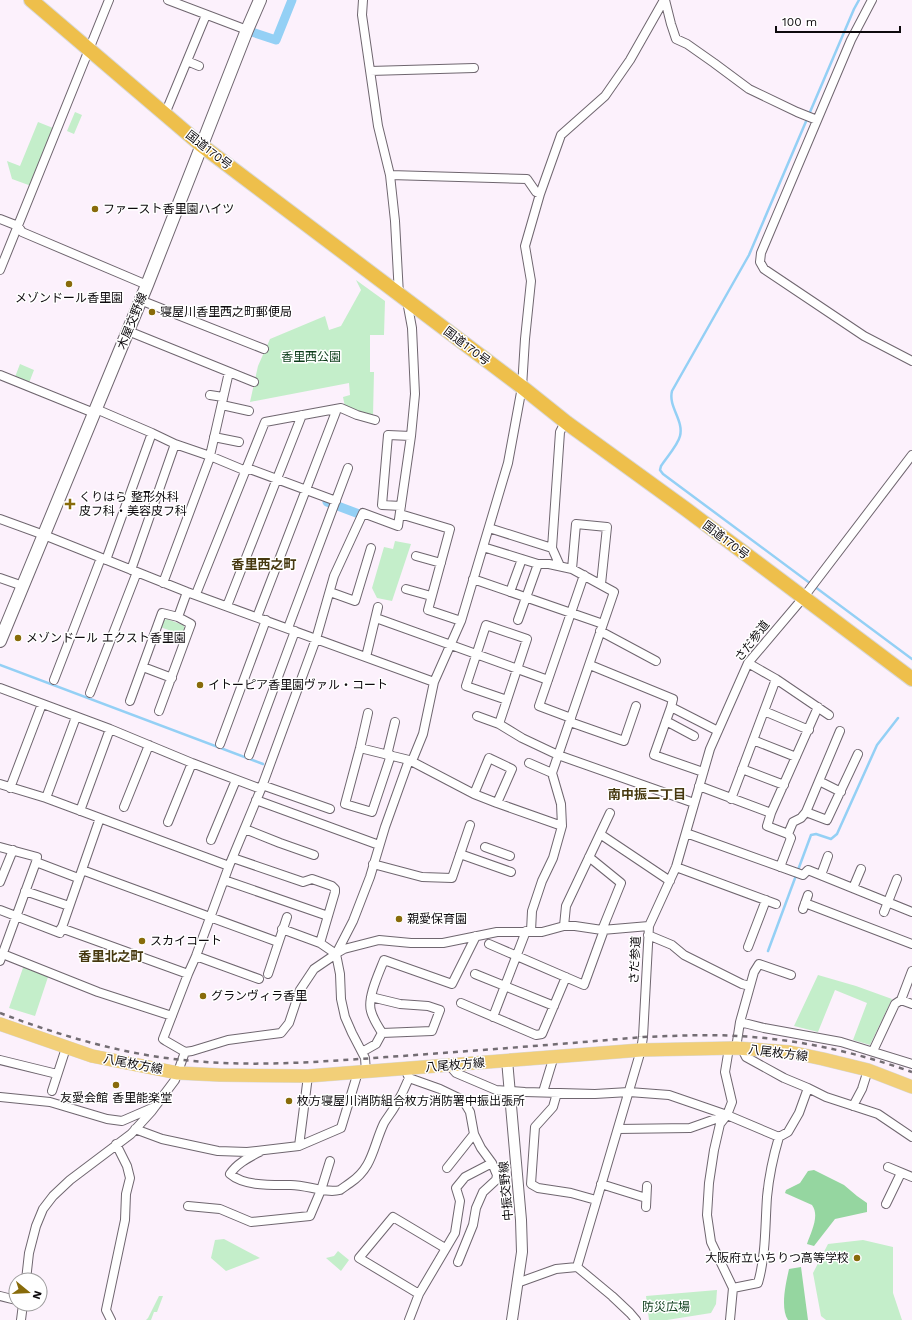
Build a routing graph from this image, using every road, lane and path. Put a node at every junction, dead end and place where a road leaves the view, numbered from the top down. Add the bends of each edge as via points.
1 (31, 0) edge
2 (109, 0) edge
3 (168, 0) edge
4 (260, 0) edge
5 (363, 0) edge
6 (664, 0) edge
7 (872, 0) edge
8 (206, 15) junction
9 (247, 30) junction
10 (88, 50) junction
11 (187, 61) junction
12 (199, 66) dead end
13 (474, 68) dead end
14 (370, 71) junction
15 (165, 114) junction
16 (815, 120) junction
17 (201, 146) junction
18 (390, 175) junction
19 (540, 194) junction
20 (0, 219) edge
21 (18, 226) junction
22 (0, 270) edge
23 (147, 285) junction
24 (403, 298) junction
25 (140, 300) junction
26 (128, 331) junction
27 (264, 349) dead end
28 (912, 361) edge
29 (229, 372) junction
30 (0, 375) edge
31 (254, 382) dead end
32 (522, 387) junction
33 (210, 395) dead end
34 (222, 401) junction
35 (337, 409) junction
36 (95, 411) junction
37 (249, 411) dead end
38 (302, 415) junction
39 (374, 420) dead end
40 (565, 422) junction
41 (152, 433) junction
42 (411, 436) junction
43 (214, 437) junction
44 (239, 442) dead end
45 (175, 444) junction
46 (912, 455) edge
47 (210, 456) junction
48 (348, 468) dead end
49 (247, 469) junction
50 (277, 478) junction
51 (306, 489) junction
52 (336, 501) junction
53 (401, 510) junction
54 (0, 518) edge
55 (489, 528) junction
56 (44, 535) junction
57 (483, 547) junction
58 (371, 548) dead end
59 (552, 548) junction
60 (416, 556) dead end
61 (104, 559) junction
62 (522, 559) junction
63 (441, 563) junction
64 (538, 564) junction
65 (560, 566) junction
66 (572, 569) junction
67 (134, 571) junction
68 (584, 575) junction
69 (0, 578) edge
70 (473, 579) junction
71 (163, 583) junction
72 (601, 584) junction
73 (23, 586) junction
74 (810, 588) junction
75 (406, 589) dead end
76 (186, 592) junction
77 (330, 592) junction
78 (510, 592) junction
79 (196, 594) junction
80 (431, 596) junction
81 (526, 597) junction
82 (227, 606) junction
83 (378, 607) dead end
84 (571, 613) junction
85 (178, 617) junction
86 (257, 617) junction
87 (376, 618) junction
88 (266, 620) junction
89 (518, 620) dead end
90 (460, 621) junction
91 (602, 628) junction
92 (291, 630) junction
93 (316, 639) junction
94 (0, 641) edge
95 (451, 645) junction
96 (476, 654) junction
97 (366, 657) junction
98 (656, 661) dead end
99 (748, 662) junction
100 (590, 665) junction
101 (143, 667) junction
102 (516, 669) junction
103 (172, 678) junction
104 (776, 679) junction
105 (912, 679) edge
106 (54, 680) dead end
107 (548, 680) junction
108 (434, 682) junction
109 (0, 688) edge
110 (90, 693) dead end
111 (507, 700) junction
112 (130, 701) dead end
113 (42, 704) junction
114 (636, 706) dead end
115 (671, 707) junction
116 (818, 707) junction
117 (764, 710) junction
118 (159, 711) dead end
119 (368, 714) dead end
120 (829, 715) dead end
121 (477, 716) dead end
122 (76, 717) junction
123 (570, 720) junction
124 (666, 721) junction
125 (395, 722) dead end
126 (500, 724) junction
127 (110, 729) junction
128 (809, 730) junction
129 (718, 731) junction
130 (840, 731) dead end
131 (694, 736) dead end
132 (753, 740) junction
133 (220, 744) dead end
134 (149, 745) junction
135 (360, 748) junction
136 (858, 754) dead end
137 (249, 755) dead end
138 (389, 755) junction
139 (558, 755) junction
140 (796, 757) junction
141 (410, 761) junction
142 (192, 763) junction
143 (529, 763) dead end
144 (853, 764) junction
145 (862, 768) dead end
146 (742, 769) junction
147 (703, 772) junction
148 (552, 773) junction
149 (236, 780) junction
150 (819, 781) junction
151 (0, 784) edge
152 (784, 784) junction
153 (699, 786) junction
154 (262, 787) junction
155 (10, 788) junction
156 (841, 792) junction
157 (474, 794) junction
158 (46, 798) junction
159 (731, 799) junction
160 (256, 800) junction
161 (497, 803) junction
162 (694, 803) junction
163 (124, 808) dead end
164 (330, 809) dead end
165 (80, 811) junction
166 (610, 812) dead end
167 (806, 812) junction
168 (771, 813) junction
169 (100, 818) junction
170 (168, 822) dead end
171 (470, 825) dead end
172 (562, 826) junction
173 (245, 829) junction
174 (686, 833) junction
175 (600, 834) junction
176 (788, 834) junction
177 (211, 840) dead end
178 (379, 845) junction
179 (0, 846) edge
180 (485, 847) dead end
181 (13, 850) junction
182 (501, 852) junction
183 (460, 854) junction
184 (314, 855) dead end
185 (510, 856) dead end
186 (828, 856) dead end
187 (589, 857) junction
188 (233, 858) junction
189 (36, 862) junction
190 (373, 864) junction
191 (229, 866) junction
192 (780, 866) junction
193 (497, 867) junction
194 (676, 867) junction
195 (861, 869) dead end
196 (82, 870) junction
197 (511, 872) dead end
198 (821, 875) junction
199 (78, 878) junction
200 (897, 879) dead end
201 (224, 880) junction
202 (670, 881) junction
203 (0, 882) edge
204 (853, 888) junction
205 (25, 891) junction
206 (766, 900) junction
207 (806, 902) dead end
208 (888, 902) junction
209 (776, 904) dead end
210 (69, 906) junction
211 (0, 910) edge
212 (884, 912) dead end
213 (912, 912) edge
214 (16, 916) junction
215 (328, 916) junction
216 (210, 917) junction
217 (287, 917) dead end
218 (564, 926) junction
219 (61, 928) junction
220 (282, 929) junction
221 (603, 930) junction
222 (529, 931) junction
223 (648, 931) junction
224 (476, 936) junction
225 (278, 942) junction
226 (320, 943) junction
227 (489, 944) dead end
228 (912, 944) edge
229 (748, 947) dead end
230 (336, 954) junction
231 (1, 956) edge
232 (196, 956) junction
233 (517, 956) junction
234 (912, 971) edge
235 (188, 974) junction
236 (268, 974) dead end
237 (475, 974) dead end
238 (791, 975) dead end
239 (566, 978) junction
240 (259, 979) dead end
241 (750, 986) junction
242 (505, 987) junction
243 (371, 997) junction
244 (901, 1000) junction
245 (461, 1003) dead end
246 (912, 1004) edge
247 (554, 1006) junction
248 (172, 1016) junction
249 (494, 1017) junction
250 (740, 1022) junction
251 (0, 1024) edge
252 (382, 1033) junction
253 (66, 1048) junction
254 (736, 1048) junction
255 (641, 1050) junction
256 (873, 1051) junction
257 (185, 1052) junction
258 (364, 1055) junction
259 (554, 1056) junction
260 (0, 1060) edge
261 (507, 1060) junction
262 (912, 1064) edge
263 (449, 1065) junction
264 (868, 1070) junction
265 (362, 1072) junction
266 (178, 1073) junction
267 (407, 1073) junction
268 (57, 1074) junction
269 (308, 1076) junction
270 (912, 1087) edge
271 (808, 1088) junction
272 (52, 1091) dead end
273 (510, 1092) junction
274 (543, 1092) junction
275 (626, 1092) junction
276 (557, 1093) junction
277 (0, 1097) edge
278 (853, 1106) junction
279 (154, 1107) junction
280 (727, 1115) junction
281 (135, 1129) junction
282 (618, 1129) junction
283 (474, 1134) junction
284 (779, 1137) junction
285 (912, 1137) edge
286 (116, 1144) junction
287 (299, 1146) junction
288 (261, 1151) junction
289 (330, 1161) dead end
290 (492, 1163) junction
291 (888, 1167) dead end
292 (447, 1168) dead end
293 (901, 1173) junction
294 (912, 1177) edge
295 (518, 1184) junction
296 (531, 1184) junction
297 (601, 1184) junction
298 (647, 1186) dead end
299 (321, 1190) junction
300 (596, 1200) junction
301 (886, 1204) dead end
302 (188, 1206) dead end
303 (445, 1248) junction
304 (458, 1262) dead end
305 (577, 1267) junction
306 (27, 1272) edge
307 (517, 1283) junction
308 (733, 1288) junction
309 (419, 1294) junction
310 (111, 1320) edge
311 (409, 1320) edge
312 (512, 1320) edge
313 (636, 1320) edge
314 (730, 1320) edge

1 - 10 highway, 国道170号
2 - 10 street
3 - 8 street
4 - 9 main road, 木屋交野線
5 - 14 street via 362,15
6 - 16 street via 676,39 749,89
6 - 19 street via 630,60 605,96 561,135
7 - 16 street
8 - 9 street
8 - 11 street
9 - 17 main road, 木屋交野線
10 - 15 highway, 国道170号
10 - 21 street
11 - 12 street
11 - 15 street
13 - 14 street
14 - 18 street via 378,126
15 - 17 highway, 国道170号
16 - 28 street via 761,253 760,262 764,269 864,336
17 - 23 main road, 木屋交野線
17 - 24 highway, 国道170号
18 - 19 street via 527,179
18 - 24 street
19 - 32 street via 525,246 532,281
20 - 21 street
21 - 22 street
21 - 23 street via 22,232
23 - 25 main road, 木屋交野線
24 - 32 highway, 国道170号
24 - 42 street via 412,328 415,394
25 - 26 main road, 木屋交野線
25 - 27 street
26 - 29 street
26 - 36 main road, 木屋交野線
29 - 31 street
29 - 34 street
30 - 36 street
32 - 40 highway, 国道170号
32 - 55 street via 508,463
33 - 34 street
34 - 37 street
34 - 43 street
35 - 38 street
35 - 39 street
35 - 51 street
36 - 41 street
36 - 56 main road, 木屋交野線
38 - 49 street via 265,422
38 - 50 street
40 - 59 street via 560,432
40 - 74 highway, 国道170号 via 687,510
41 - 45 street
41 - 61 street
42 - 53 street
42 - 53 street via 388,435 382,505
43 - 44 street
43 - 47 street
45 - 47 street
45 - 67 street
46 - 74 street, さだ参道
47 - 49 street
47 - 71 street
48 - 52 street
49 - 50 street
49 - 79 street
50 - 51 street
50 - 82 street
51 - 52 street
51 - 86 street
52 - 92 street
53 - 63 street via 450,529
53 - 77 street via 398,526 363,512 334,576
54 - 56 street
55 - 57 street
55 - 59 street
56 - 61 street
56 - 73 main road, 木屋交野線
57 - 62 street
57 - 70 street
58 - 77 street via 355,601
59 - 65 street
60 - 63 street
61 - 67 street
61 - 106 street
62 - 64 street
62 - 78 street
63 - 80 street
64 - 65 street
64 - 81 street
65 - 66 street
66 - 68 street
66 - 72 street via 576,524 607,527
67 - 71 street
67 - 110 street
68 - 72 street
68 - 84 street
69 - 73 street
70 - 78 street
70 - 90 street
71 - 76 street
72 - 91 street via 614,592
73 - 94 main road, 木屋交野線
74 - 99 street, さだ参道
74 - 105 highway, 国道170号
75 - 80 street
76 - 79 street
76 - 85 street
77 - 93 street
78 - 81 street
79 - 82 street
80 - 90 street via 428,610
81 - 84 street
81 - 89 street
82 - 86 street
83 - 87 street
84 - 91 street
84 - 107 street
85 - 101 street via 162,613
85 - 103 street via 191,624
86 - 88 street
87 - 95 street
87 - 97 street
88 - 92 street
88 - 133 street
90 - 95 street
91 - 98 street
91 - 100 street
92 - 93 street
92 - 137 street
93 - 97 street
93 - 154 street
95 - 96 street
95 - 108 street
96 - 102 street
96 - 102 street via 486,625 527,639
96 - 111 street via 466,686
97 - 108 street
99 - 104 street
99 - 129 street, さだ参道
100 - 115 street via 673,698
100 - 123 street
101 - 103 street
101 - 112 street
102 - 107 street
102 - 111 street
103 - 118 street
104 - 116 street
104 - 117 street
107 - 123 street via 539,706
108 - 141 street via 423,734
109 - 113 street
111 - 126 street
113 - 122 street
113 - 155 street
114 - 123 street via 624,741
115 - 124 street
115 - 129 street
116 - 120 street
116 - 128 street
117 - 128 street
117 - 132 street
119 - 135 street
121 - 126 street
122 - 127 street
122 - 158 street
123 - 139 street
124 - 131 street
124 - 147 street via 654,755
125 - 138 street
126 - 139 street
127 - 134 street
127 - 165 street
128 - 140 street
129 - 147 street, さだ参道
130 - 150 street
132 - 140 street
132 - 146 street
134 - 142 street
134 - 163 street
135 - 138 street
135 - 138 street via 345,804 372,812
136 - 144 street
138 - 141 street
139 - 148 street
139 - 162 street
140 - 152 street
141 - 157 street
141 - 178 street
142 - 149 street
142 - 170 street
143 - 148 street
144 - 145 street
144 - 156 street
146 - 152 street
146 - 159 street
147 - 153 street, さだ参道
148 - 172 street via 561,804
149 - 154 street
149 - 177 street
150 - 156 street
150 - 167 street
151 - 155 street
152 - 168 street
153 - 159 street
153 - 162 street, さだ参道
154 - 160 street
154 - 164 street
155 - 158 street
156 - 167 street via 827,820
157 - 161 street
157 - 161 street via 489,758 512,769
158 - 165 street
159 - 168 street
160 - 173 street
160 - 178 street
161 - 172 street
162 - 174 street, さだ参道
165 - 169 street
166 - 175 street
167 - 176 street via 793,822
168 - 176 street via 767,826
169 - 191 street
169 - 196 street
171 - 183 street
172 - 222 street via 553,858 532,912
173 - 184 street
173 - 188 street
174 - 192 street
174 - 194 street, さだ参道
175 - 187 street
175 - 202 street
176 - 192 street via 791,838
178 - 190 street
179 - 181 street
180 - 182 street
181 - 189 street via 38,857
181 - 203 street
182 - 185 street
182 - 193 street
183 - 190 street via 452,878 422,877
183 - 193 street
186 - 198 street
187 - 218 street via 566,906
187 - 221 street via 621,883
188 - 191 street
188 - 215 street via 303,882 312,879 332,886 336,892
189 - 199 street
189 - 205 street
190 - 230 street via 353,921
191 - 201 street
192 - 198 street via 803,875 808,870
193 - 197 street
194 - 202 street, さだ参道
194 - 206 street
195 - 204 street
196 - 199 street
196 - 216 street
198 - 204 street
199 - 210 street
200 - 208 street
201 - 215 street
201 - 216 street
202 - 223 street, さだ参道
204 - 208 street
205 - 210 street
205 - 214 street
206 - 209 street
206 - 229 street
207 - 228 street via 879,935
208 - 212 street
208 - 213 street
210 - 219 street
211 - 214 street
214 - 219 street via 60,933
214 - 231 street
215 - 226 street
216 - 225 street
216 - 232 street
217 - 220 street
218 - 221 street
218 - 222 street via 542,932
219 - 235 street
220 - 225 street
220 - 226 street
221 - 223 street
221 - 239 street via 584,985
222 - 224 street via 497,932
222 - 233 street
223 - 241 street via 684,955
223 - 255 street, さだ参道
224 - 230 street via 443,943 379,940 344,949
224 - 243 street via 452,984 384,960
225 - 236 street
226 - 230 street
227 - 233 street
230 - 257 street via 314,969 300,990 289,1023 281,1033 228,1040
230 - 258 street via 345,1017
231 - 248 street
232 - 235 street
232 - 240 street
233 - 239 street
233 - 242 street
234 - 244 street
235 - 248 street
237 - 242 street
238 - 241 street via 760,964 754,972
239 - 247 street
241 - 250 street
242 - 247 street
242 - 249 street
243 - 252 street via 370,1010
243 - 252 street via 440,1010 432,1031
244 - 246 street
244 - 256 street via 895,1004
245 - 249 street
247 - 249 street via 542,1034 536,1035
248 - 257 street via 164,1039
250 - 254 street
250 - 256 street
251 - 253 main road, 八尾枚方線
252 - 258 street via 376,1044
253 - 266 main road, 八尾枚方線 via 92,1056
253 - 268 street
254 - 255 main road, 八尾枚方線
254 - 264 main road, 八尾枚方線 via 790,1052
254 - 271 street via 746,1057
254 - 280 street via 725,1072 732,1102
255 - 259 main road, 八尾枚方線
255 - 275 street, さだ参道
256 - 262 street
257 - 266 street
258 - 265 street
259 - 261 main road, 八尾枚方線
259 - 274 street
260 - 268 street
261 - 263 main road, 八尾枚方線
261 - 273 street, 中振交野線
263 - 267 main road, 八尾枚方線
263 - 273 street via 456,1073 491,1088
264 - 270 main road, 八尾枚方線
264 - 278 street
265 - 267 main road, 八尾枚方線
265 - 269 main road, 八尾枚方線
265 - 287 street via 341,1128
266 - 269 main road, 八尾枚方線
266 - 279 street
267 - 283 street via 463,1100 470,1112
267 - 299 street via 403,1092 385,1121 365,1170 340,1190
268 - 272 street
269 - 287 street
271 - 278 street
271 - 284 street via 799,1113 788,1132
273 - 274 street
273 - 295 street, 中振交野線
274 - 276 street
275 - 276 street
275 - 280 street via 669,1095
275 - 282 street, さだ参道
276 - 296 street via 553,1107 535,1127
277 - 279 street via 50,1102 122,1121
278 - 285 street via 878,1114
279 - 281 street
280 - 282 street via 690,1128
280 - 284 street
280 - 308 street via 720,1124 714,1150 707,1215 711,1242
281 - 286 street
281 - 288 street via 162,1140 218,1151
282 - 297 street, さだ参道
283 - 290 street
283 - 292 street
284 - 308 street via 771,1164 765,1242 758,1282
286 - 306 street via 70,1180 43,1209 30,1246
286 - 310 street via 130,1178 126,1194 125,1220 106,1310
287 - 288 street
288 - 299 street via 241,1162 230,1174 234,1178 260,1184 298,1184
289 - 299 street
290 - 303 street via 465,1177 456,1188 460,1201 455,1234
290 - 304 street via 497,1175 496,1180 483,1192
291 - 293 street
293 - 294 street
293 - 301 street
295 - 296 street
295 - 307 street, 中振交野線 via 522,1252
296 - 300 street via 538,1188
297 - 298 street via 646,1202
297 - 300 street, さだ参道
299 - 302 street via 310,1216 251,1222 220,1209
300 - 305 street, さだ参道
303 - 309 street
303 - 309 street via 394,1217 359,1258
305 - 307 street via 556,1268
305 - 313 street
307 - 312 street, 中振交野線
308 - 314 street
309 - 311 street

